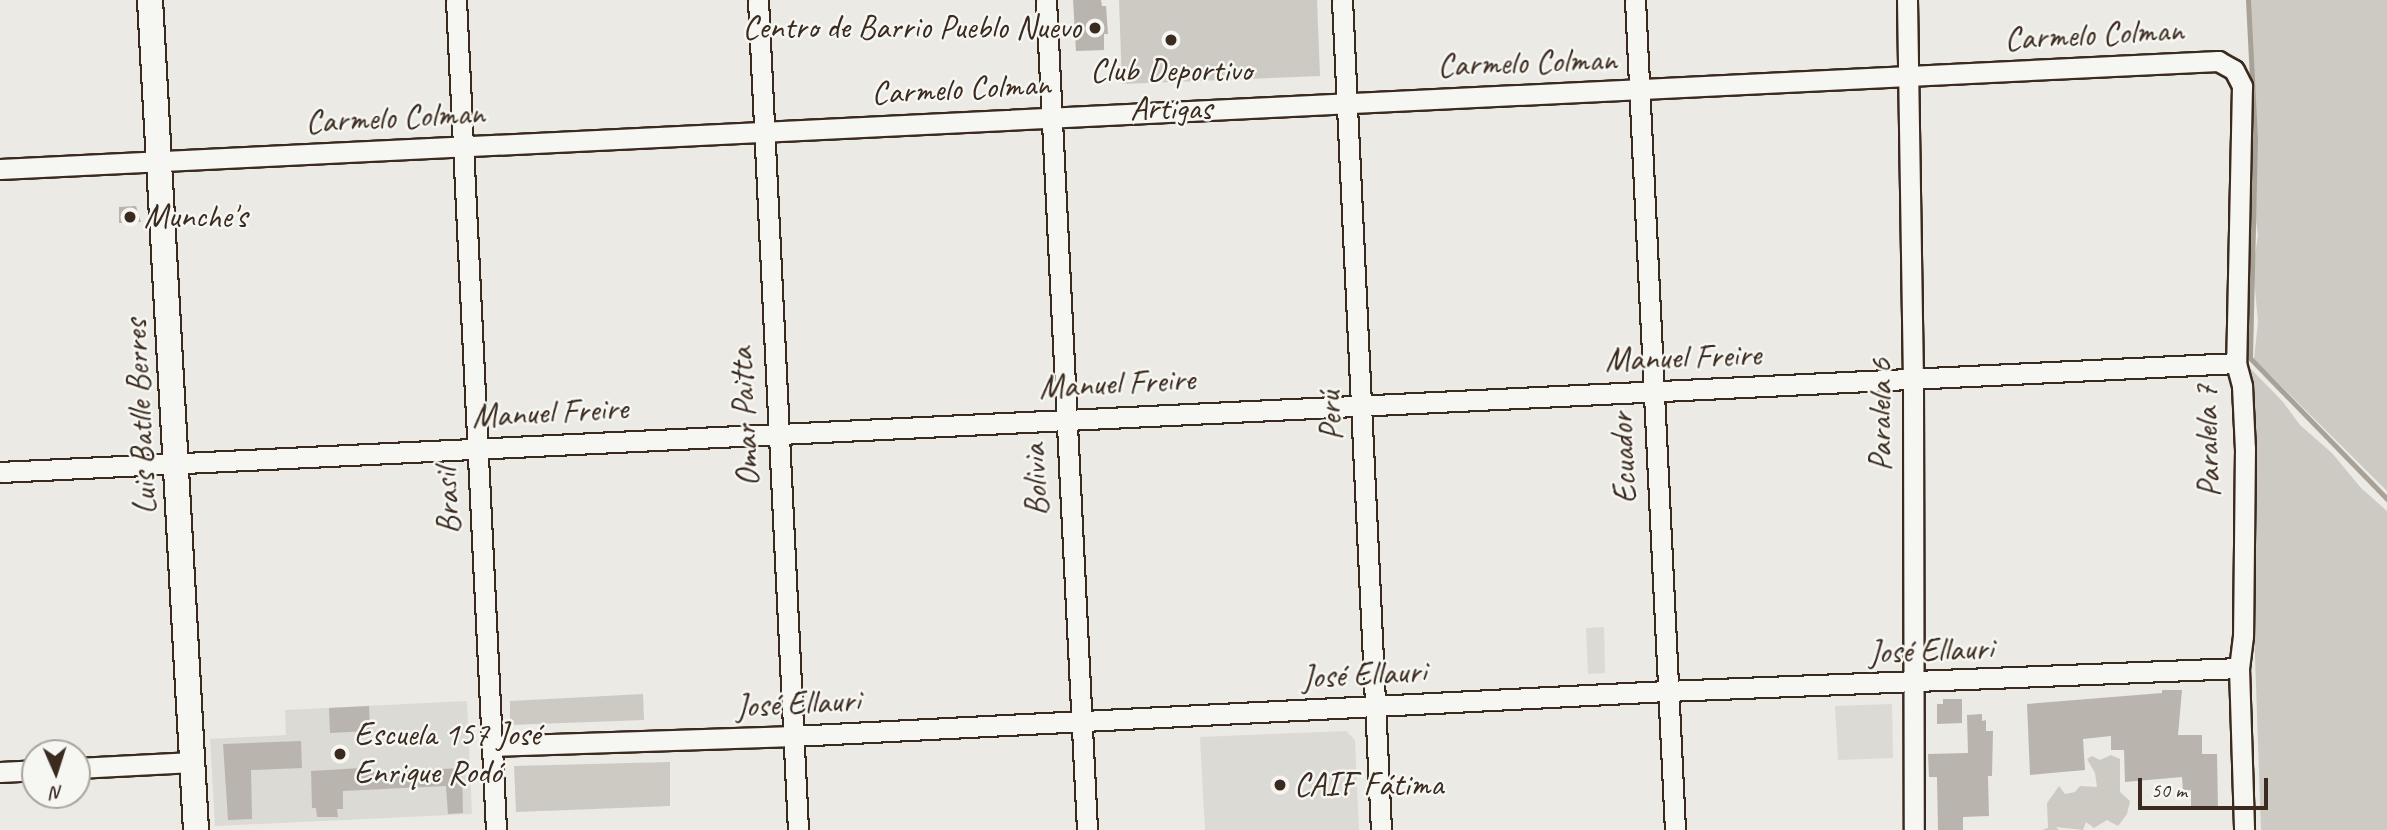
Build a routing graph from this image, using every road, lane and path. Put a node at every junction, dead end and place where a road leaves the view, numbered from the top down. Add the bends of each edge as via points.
1 (150, 0) edge
2 (456, 0) edge
3 (758, 0) edge
4 (1046, 0) edge
5 (1342, 0) edge
6 (1635, 0) edge
7 (1907, 0) edge
8 (2218, 61) joint
9 (1910, 74) junction
10 (1640, 90) junction
11 (1348, 102) junction
12 (1052, 116) junction
13 (764, 132) junction
14 (463, 147) junction
15 (159, 160) junction
16 (0, 169) edge
17 (2236, 363) junction
18 (1913, 380) junction
19 (1653, 391) junction
20 (1362, 404) junction
21 (1065, 418) junction
22 (777, 433) junction
23 (476, 448) junction
24 (177, 465) junction
25 (0, 472) edge
26 (2239, 668) junction
27 (1912, 684) junction
28 (1667, 691) junction
29 (1375, 706) junction
30 (1081, 721) junction
31 (793, 736) junction
32 (492, 746) junction
33 (193, 762) junction
34 (91, 767) edge
35 (21, 771) edge
36 (0, 772) edge
37 (196, 830) edge
38 (496, 830) edge
39 (798, 830) edge
40 (1087, 830) edge
41 (1381, 830) edge
42 (1675, 830) edge
43 (1914, 830) edge
44 (2244, 830) edge

1 - 15 street, Luis Batlle Berres
2 - 14 street, Brasil
3 - 13 street, Omar Paitta
4 - 12 street, Bolivia
5 - 11 street, Perú
6 - 10 street, Ecuador
7 - 9 street, Paralela 6
8 - 9 street, Carmelo Colman
8 - 17 street, Paralela 7 via 2234,70 2242,86
9 - 10 street, Carmelo Colman
9 - 18 street, Paralela 6
10 - 11 street, Carmelo Colman
10 - 19 street, Ecuador
11 - 12 street, Carmelo Colman
11 - 20 street, Perú
12 - 13 street, Carmelo Colman
12 - 21 street, Bolivia
13 - 14 street, Carmelo Colman
13 - 22 street, Omar Paitta
14 - 15 street, Carmelo Colman
14 - 23 street, Brasil
15 - 16 street, Carmelo Colman
15 - 24 street, Luis Batlle Berres
17 - 18 street, Manuel Freire
17 - 26 street, Paralela 7 via 2242,386 2245,449
18 - 19 street, Manuel Freire
18 - 27 street, Paralela 6
19 - 20 street, Manuel Freire
19 - 28 street, Ecuador
20 - 21 street, Manuel Freire
20 - 29 street, Perú
21 - 22 street, Manuel Freire
21 - 30 street, Bolivia
22 - 23 street, Manuel Freire
22 - 31 street, Omar Paitta
23 - 24 street, Manuel Freire
23 - 32 street, Brasil
24 - 25 street, Manuel Freire
24 - 33 street, Luis Batlle Berres
26 - 27 street, José Ellauri
26 - 44 street, Paralela 7
27 - 28 street, José Ellauri
27 - 43 street, Paralela 6
28 - 29 street, José Ellauri
28 - 42 street, Ecuador
29 - 30 street, José Ellauri
29 - 41 street, Perú
30 - 31 street, José Ellauri
30 - 40 street, Bolivia
31 - 32 street, José Ellauri
31 - 39 street, Omar Paitta
32 - 38 street, Brasil
33 - 34 street
33 - 37 street, Luis Batlle Berres
35 - 36 street

